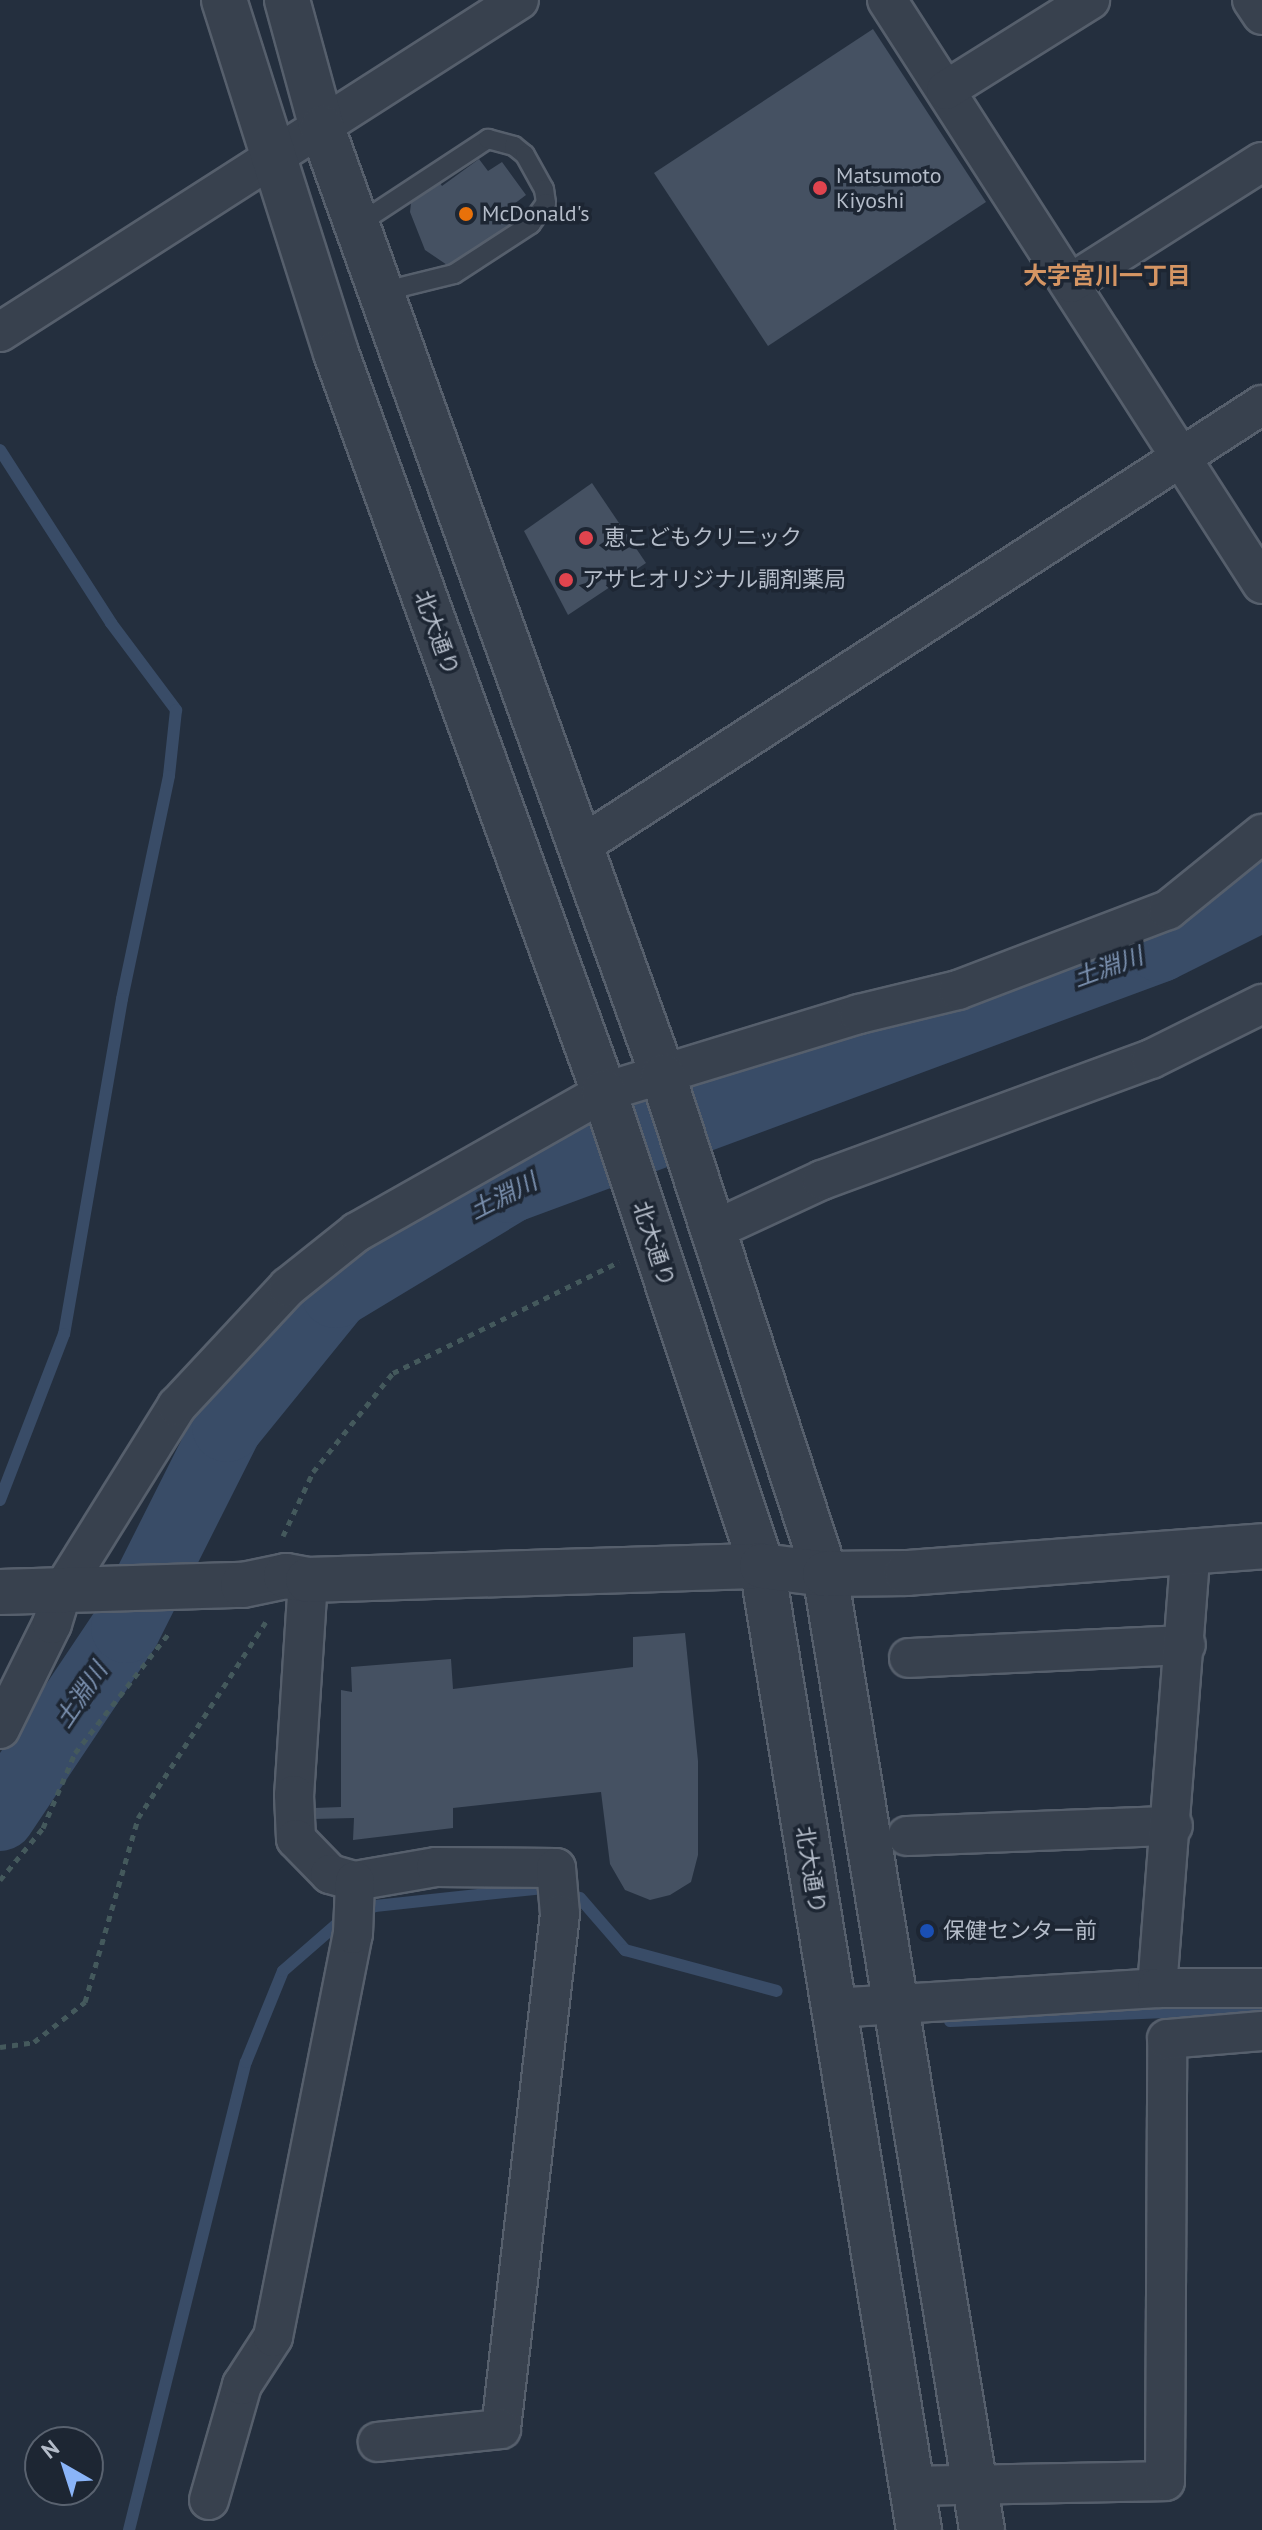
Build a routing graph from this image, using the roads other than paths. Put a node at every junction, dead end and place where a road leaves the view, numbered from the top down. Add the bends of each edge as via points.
1 (224, 0) edge
2 (287, 0) edge
3 (519, 0) edge
4 (887, 0) edge
5 (1090, 0) edge
6 (946, 90) junction
7 (322, 128) junction
8 (272, 156) junction
9 (1262, 162) edge
10 (357, 225) junction
11 (1071, 283) junction
12 (381, 292) junction
13 (0, 332) edge
14 (1262, 405) edge
15 (1184, 456) junction
16 (1262, 584) edge
17 (1262, 834) edge
18 (582, 845) junction
19 (1262, 1004) edge
20 (664, 1083) junction
21 (607, 1102) junction
22 (711, 1222) junction
23 (1262, 1546) edge
24 (1191, 1549) junction
25 (762, 1566) junction
26 (825, 1574) junction
27 (296, 1578) junction
28 (74, 1591) junction
29 (4, 1592) edge
30 (1186, 1645) junction
31 (909, 1658) dead end
32 (0, 1729) edge
33 (1173, 1826) junction
34 (907, 1836) dead end
35 (355, 1907) junction
36 (1157, 1988) junction
37 (1262, 1988) edge
38 (894, 2003) junction
39 (833, 2008) junction
40 (1262, 2031) edge
41 (378, 2442) dead end
42 (974, 2481) junction
43 (913, 2486) junction
44 (209, 2500) dead end
45 (919, 2530) edge
46 (982, 2530) edge

1 - 8 street, 北大通り
2 - 7 street
3 - 7 street
4 - 6 street
5 - 6 street
6 - 11 street
7 - 8 street
7 - 10 street
8 - 13 street
8 - 21 street, 北大通り via 336,353
9 - 11 street
10 - 12 street
10 - 12 lane via 476,144 499,141 525,155 544,189 541,215 454,274
11 - 15 street
12 - 18 street
14 - 15 street
15 - 16 street
15 - 18 street
17 - 20 street via 1168,910 958,990 859,1014
18 - 20 street
19 - 22 street via 1151,1059
20 - 21 street
20 - 22 street
21 - 25 street, 北大通り via 638,1247
21 - 28 street via 357,1232 288,1287 177,1406
22 - 26 street
23 - 24 street
24 - 26 street via 907,1573
24 - 30 street
25 - 26 street
25 - 27 street
25 - 39 street, 北大通り
26 - 38 street
27 - 28 street
27 - 35 street via 296,1839
28 - 29 street
28 - 32 street
30 - 31 street
30 - 33 street
33 - 34 street
33 - 36 street
35 - 41 street via 436,1867 556,1868 560,1914 501,2429
35 - 44 street via 273,2337 242,2385
36 - 37 street
36 - 38 street
38 - 39 street
38 - 42 street
39 - 43 street, 北大通り
40 - 42 street via 1167,2039 1165,2481
42 - 43 street
42 - 46 street
43 - 45 street, 北大通り

